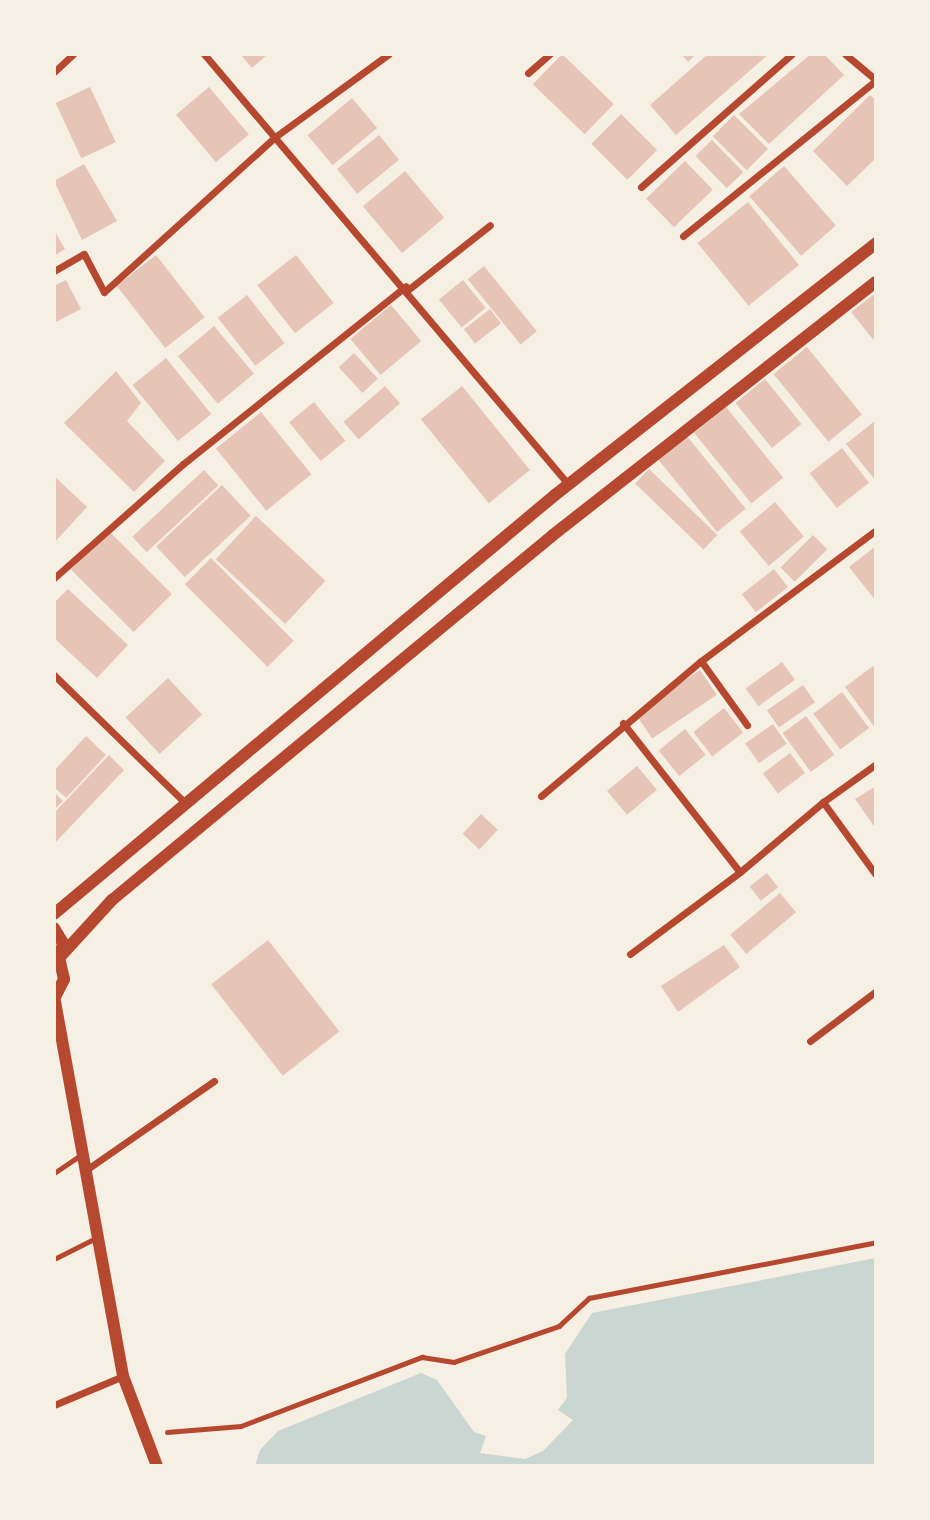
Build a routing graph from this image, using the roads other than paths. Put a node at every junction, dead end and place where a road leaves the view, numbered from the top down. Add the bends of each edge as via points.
1 (73, 54) edge
2 (204, 54) edge
3 (389, 54) edge
4 (550, 54) edge
5 (792, 54) edge
6 (845, 54) edge
7 (54, 72) edge
8 (528, 73) dead end
9 (876, 80) edge
10 (275, 137) junction
11 (641, 187) dead end
12 (490, 225) dead end
13 (682, 236) dead end
14 (876, 243) edge
15 (54, 271) edge
16 (876, 282) edge
17 (408, 288) junction
18 (569, 485) junction
19 (876, 530) edge
20 (54, 579) edge
21 (701, 661) junction
22 (54, 675) edge
23 (623, 723) junction
24 (747, 725) dead end
25 (876, 764) edge
26 (541, 796) dead end
27 (184, 802) junction
28 (823, 803) junction
29 (740, 872) junction
30 (876, 875) edge
31 (59, 911) edge
32 (54, 928) edge
33 (630, 954) dead end
34 (57, 961) edge
35 (876, 990) edge
36 (55, 996) edge
37 (810, 1041) dead end
38 (59, 1047) edge
39 (214, 1081) dead end
40 (84, 1153) junction
41 (86, 1170) junction
42 (54, 1173) edge
43 (99, 1237) junction
44 (54, 1259) edge
45 (123, 1376) junction
46 (54, 1405) edge
47 (157, 1466) edge

1 - 7 street
2 - 10 street
3 - 10 street
4 - 8 street
5 - 11 street
6 - 9 street
9 - 13 street
10 - 15 street via 104,292 84,254
10 - 17 street
12 - 17 street
14 - 18 street
16 - 34 street via 553,535 112,900
17 - 18 street
17 - 20 street via 173,473
18 - 27 street
19 - 21 street
21 - 23 street
21 - 24 street
22 - 27 street
23 - 26 street
23 - 29 street
25 - 28 street
27 - 31 street
28 - 29 street
28 - 30 street
29 - 33 street
32 - 34 street via 63,943
34 - 36 street via 64,979
35 - 37 street
36 - 38 street
38 - 40 street
39 - 41 street
40 - 41 street
40 - 42 lane
41 - 43 street
43 - 44 lane
43 - 45 street
45 - 46 street
45 - 47 street

